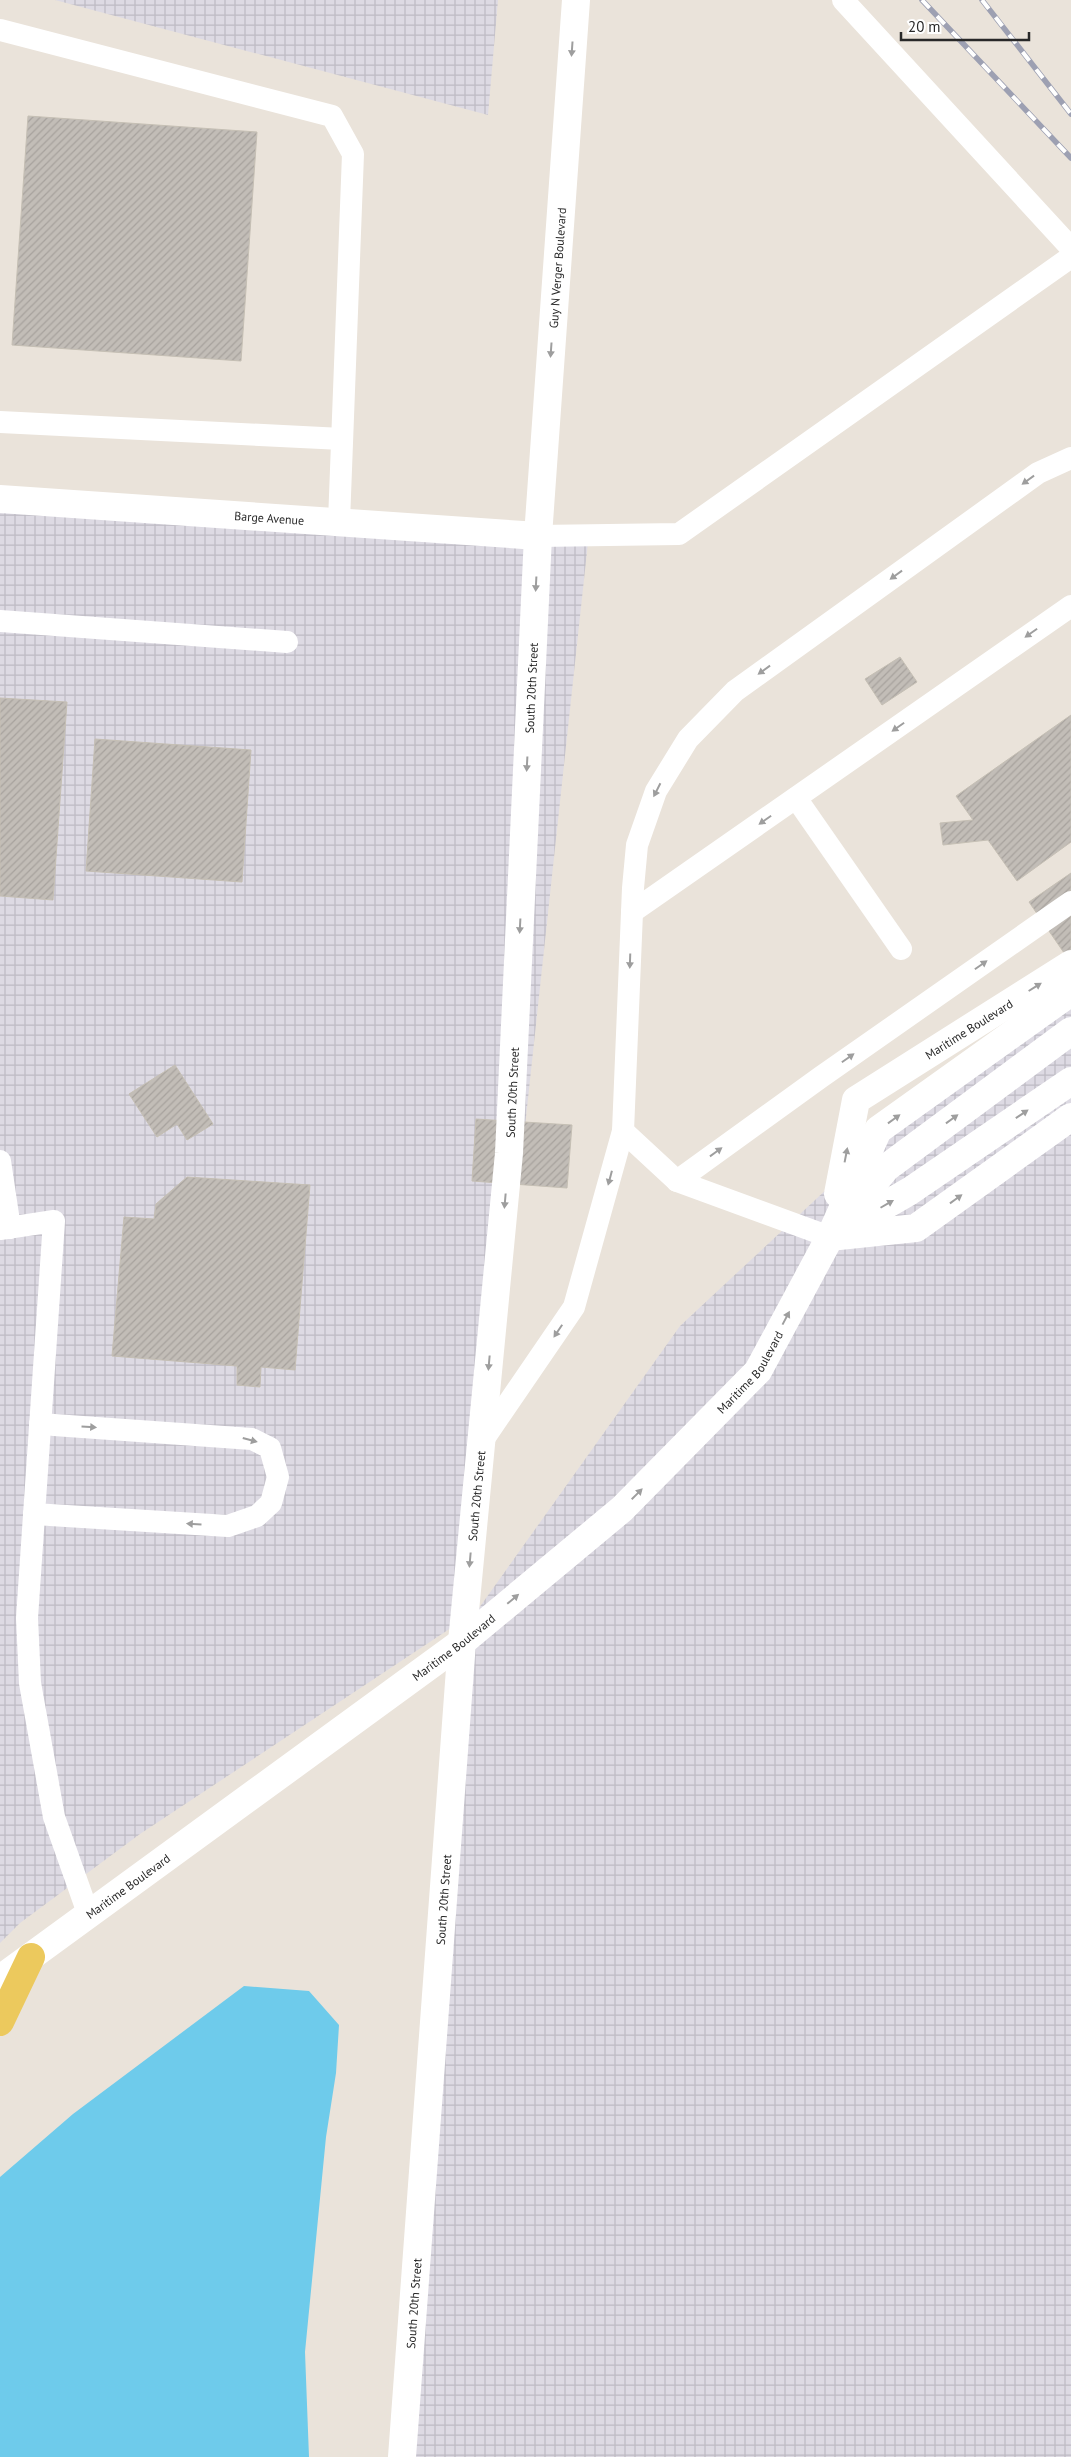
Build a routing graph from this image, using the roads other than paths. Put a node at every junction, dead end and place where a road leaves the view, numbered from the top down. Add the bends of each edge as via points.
1 (576, 0) edge
2 (843, 0) edge
3 (0, 30) edge
4 (1071, 248) edge
5 (1071, 257) edge
6 (0, 422) edge
7 (342, 439) junction
8 (1071, 458) edge
9 (0, 499) edge
10 (339, 522) junction
11 (538, 536) junction
12 (1071, 606) edge
13 (0, 621) edge
14 (287, 642) dead end
15 (796, 798) junction
16 (1071, 902) edge
17 (632, 912) junction
18 (900, 949) dead end
19 (1071, 964) edge
20 (1071, 992) edge
21 (1071, 1032) edge
22 (1071, 1081) edge
23 (1071, 1117) edge
24 (623, 1131) junction
25 (0, 1161) edge
26 (677, 1181) junction
27 (5, 1228) edge
28 (830, 1237) junction
29 (40, 1424) junction
30 (482, 1442) junction
31 (34, 1514) junction
32 (462, 1642) junction
33 (89, 1916) junction
34 (31, 1957) junction
35 (0, 1979) edge
36 (0, 2022) edge
37 (402, 2457) edge

1 -> 11 street, Guy N Verger Boulevard
2 - 4 lane
3 - 7 lane via 332,116 353,154
5 - 11 lane via 680,534
6 - 7 lane
7 - 10 lane
8 -> 17 lane via 1038,473 743,685 695,732 656,791 637,845
9 - 10 street, Barge Avenue
10 - 11 street, Barge Avenue
11 -> 30 street, South 20th Street via 509,1153
12 -> 15 lane
13 - 14 lane
15 -> 17 lane
15 - 18 lane
26 -> 16 lane
17 -> 24 lane
28 -> 19 street, Maritime Boulevard via 856,1100
28 -> 20 street, Maritime Boulevard via 878,1130
28 -> 21 street, Maritime Boulevard via 886,1168
28 -> 22 street via 910,1191
28 -> 23 street via 916,1228
24 - 26 lane
24 -> 30 lane via 574,1307
25 - 27 lane
26 - 28 lane
27 - 29 lane via 54,1221
32 -> 28 street, Maritime Boulevard via 622,1508 758,1371
29 - 31 lane
29 -> 31 lane via 252,1439 270,1448 278,1477 271,1503 257,1516 228,1526
30 -> 32 street, South 20th Street
31 - 33 lane via 27,1618 30,1683 54,1817
32 - 33 street, Maritime Boulevard
32 - 37 street, South 20th Street
33 - 34 street, Maritime Boulevard
34 - 35 street, Maritime Boulevard
34 - 36 main road

